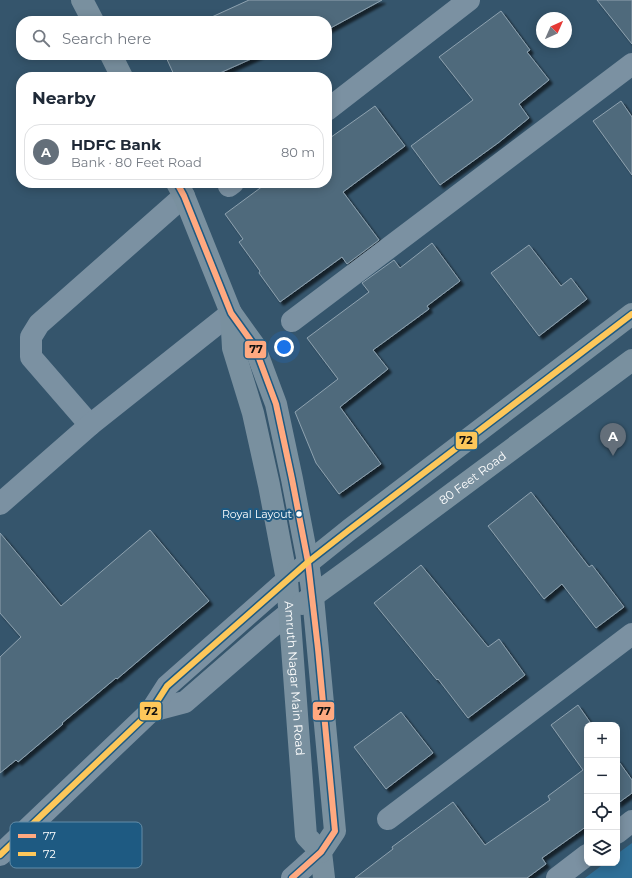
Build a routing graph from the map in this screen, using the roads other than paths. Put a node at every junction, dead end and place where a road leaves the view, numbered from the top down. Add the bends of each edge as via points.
1 (82, 0) edge
2 (469, 0) edge
3 (90, 16) edge
4 (114, 60) edge
5 (632, 64) edge
6 (120, 72) edge
7 (332, 106) edge
8 (181, 189) edge
9 (231, 313) junction
10 (632, 314) edge
11 (292, 321) dead end
12 (632, 360) edge
13 (90, 425) junction
14 (0, 504) edge
15 (308, 562) junction
16 (287, 580) junction
17 (313, 597) junction
18 (289, 613) junction
19 (632, 634) edge
20 (151, 711) junction
21 (388, 819) dead end
22 (632, 821) edge
23 (35, 822) edge
24 (620, 831) edge
25 (10, 845) edge
26 (321, 852) junction
27 (0, 855) edge
28 (584, 857) edge
29 (292, 878) edge
30 (324, 878) edge
31 (557, 878) edge

1 - 3 main road
2 - 7 street
4 - 6 main road
5 - 11 street
8 - 9 main road, Amruth Nagar Main Road
8 - 13 street via 39,324 31,337 31,357
9 - 13 street
9 - 15 main road, Amruth Nagar Main Road via 254,345 276,404
9 - 16 main road, Amruth Nagar Main Road via 233,348 270,485
10 - 15 main road
12 - 17 main road, 80 Feet Road
13 - 14 street
15 - 16 main road
15 - 17 main road, Amruth Nagar Main Road
16 - 18 main road, Amruth Nagar Main Road
16 - 20 street via 167,686
17 - 18 main road, 80 Feet Road
17 - 26 main road, Amruth Nagar Main Road via 335,831
18 - 20 street via 185,702
18 - 26 main road, Amruth Nagar Main Road via 306,836
19 - 21 street
20 - 23 street
22 - 24 street
25 - 27 street
26 - 29 street
26 - 30 main road
28 - 31 street

